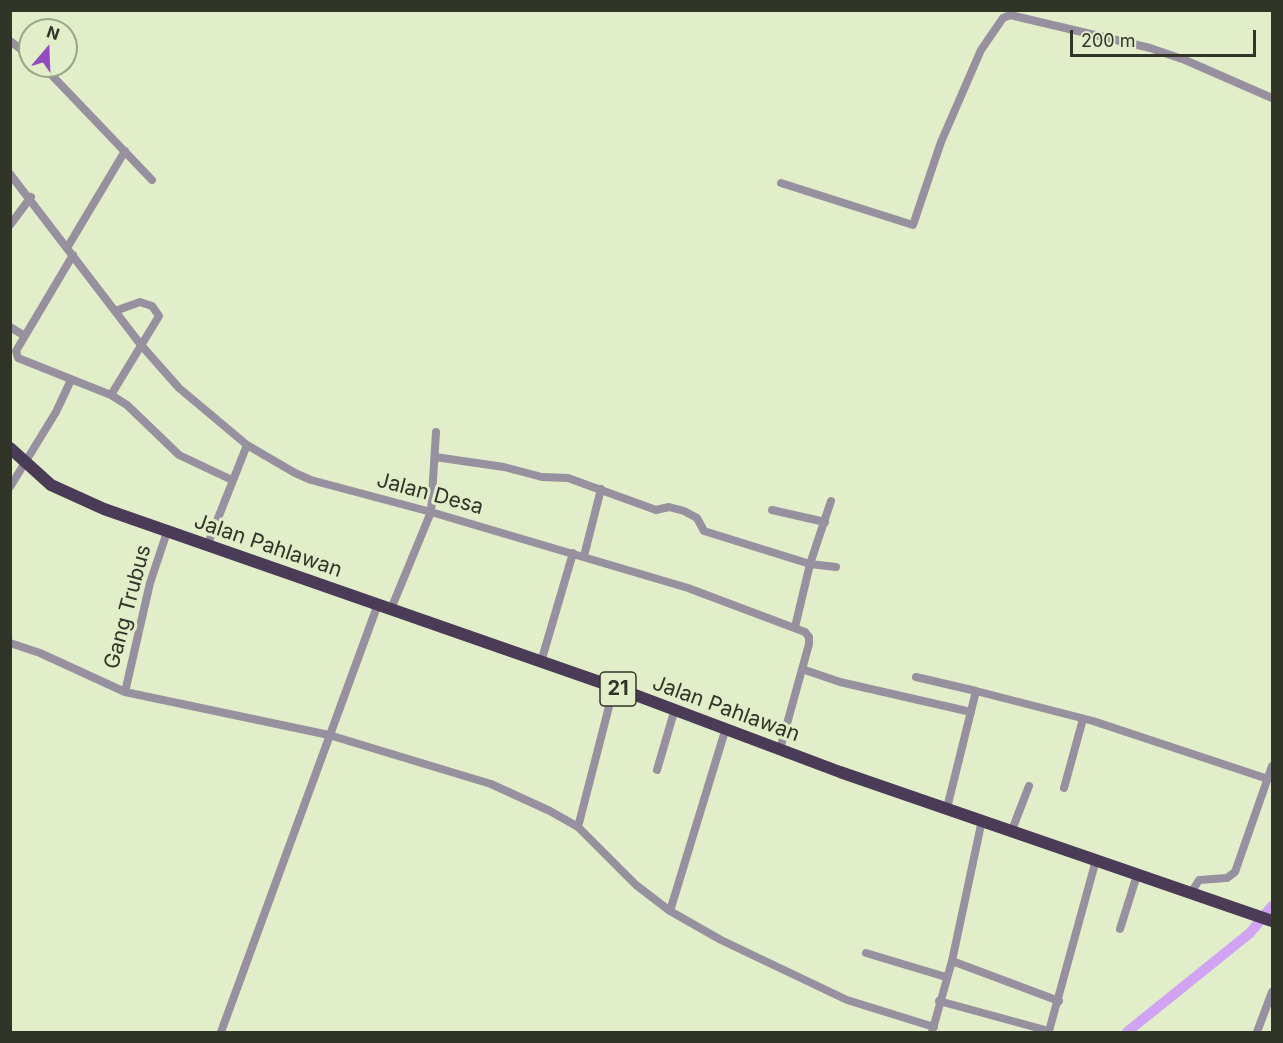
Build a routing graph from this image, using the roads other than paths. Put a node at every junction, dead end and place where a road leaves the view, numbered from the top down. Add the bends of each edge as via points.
1 (54, 78) edge
2 (1272, 98) edge
3 (124, 151) junction
4 (10, 174) edge
5 (152, 180) dead end
6 (781, 183) dead end
7 (31, 197) junction
8 (10, 225) edge
9 (67, 248) junction
10 (73, 255) junction
11 (115, 311) junction
12 (10, 327) edge
13 (25, 336) junction
14 (141, 345) junction
15 (71, 380) junction
16 (111, 395) junction
17 (436, 432) dead end
18 (246, 445) junction
19 (10, 448) edge
20 (435, 457) junction
21 (25, 462) junction
22 (232, 480) junction
23 (10, 487) edge
24 (601, 489) junction
25 (831, 501) dead end
26 (772, 510) dead end
27 (431, 512) junction
28 (825, 522) junction
29 (167, 532) junction
30 (207, 546) junction
31 (573, 553) junction
32 (584, 556) junction
33 (810, 564) junction
34 (836, 567) dead end
35 (378, 604) junction
36 (391, 609) junction
37 (795, 627) junction
38 (10, 643) edge
39 (541, 662) junction
40 (802, 669) junction
41 (916, 677) dead end
42 (614, 687) junction
43 (976, 690) junction
44 (125, 692) junction
45 (674, 712) junction
46 (971, 712) junction
47 (1083, 719) junction
48 (726, 730) junction
49 (329, 735) junction
50 (780, 749) junction
51 (1272, 766) edge
52 (657, 770) dead end
53 (1268, 779) junction
54 (1029, 786) dead end
55 (1064, 788) dead end
56 (947, 808) junction
57 (982, 820) junction
58 (578, 828) junction
59 (1012, 830) junction
60 (1096, 860) junction
61 (1137, 875) junction
62 (1191, 893) junction
63 (670, 910) junction
64 (1272, 921) edge
65 (1120, 929) dead end
66 (866, 953) dead end
67 (952, 961) junction
68 (946, 977) junction
69 (1272, 992) edge
70 (939, 1001) junction
71 (1059, 1001) junction
72 (933, 1030) edge
73 (221, 1032) edge
74 (1257, 1032) edge

1 - 3 street
2 - 6 street via 1150,48 1010,15 1003,18 981,50 941,142 913,225
3 - 5 street
3 - 9 street
4 - 7 street, Jalan Desa
7 - 8 street
7 - 9 street, Jalan Desa
9 - 10 street, Jalan Desa
10 - 11 street, Jalan Desa
10 - 13 street
11 - 14 street, Jalan Desa
11 - 14 street via 140,302 155,310 158,318
12 - 13 street
13 - 15 street via 16,351 18,358
14 - 16 street
14 - 18 street, Jalan Desa via 178,388
15 - 16 street
15 - 21 street
16 - 22 street via 180,455
17 - 20 street
18 - 22 street
18 - 27 street, Jalan Desa via 311,480
19 - 21 highway, Jalan Pahlawan / 21
20 - 24 street via 542,477 564,477
20 - 27 street
21 - 23 street
21 - 29 highway, Jalan Pahlawan / 21 via 51,485 74,497
22 - 30 street
24 - 32 street
24 - 33 street via 656,510 669,507 684,511 698,518 704,531
25 - 28 street
26 - 28 street
27 - 31 street, Jalan Desa
27 - 36 street
28 - 33 street
29 - 30 highway, Jalan Pahlawan / 21
29 - 44 street, Gang Trubus via 150,583
30 - 35 highway, Jalan Pahlawan / 21
31 - 32 street, Jalan Desa
31 - 39 street
32 - 37 street, Jalan Desa
33 - 34 street
33 - 37 street
35 - 36 highway, Jalan Pahlawan / 21
35 - 49 street
36 - 39 highway, Jalan Pahlawan / 21
37 - 40 street via 809,637
38 - 44 street
39 - 42 highway, Jalan Pahlawan / 21
40 - 46 street via 840,682
40 - 50 street
41 - 43 street
42 - 45 highway, Jalan Pahlawan / 21
42 - 58 street
43 - 46 street
43 - 47 street
44 - 49 street
45 - 48 highway, Jalan Pahlawan / 21
45 - 52 street
46 - 56 street
47 - 53 street
47 - 55 street
48 - 50 highway, Jalan Pahlawan / 21
48 - 63 street
49 - 58 street via 491,784
49 - 73 street
50 - 56 highway, Jalan Pahlawan / 21
51 - 53 street
53 - 62 street via 1235,872 1227,878 1199,880
54 - 59 street
56 - 57 highway, Jalan Pahlawan / 21
57 - 59 highway, Jalan Pahlawan / 21
57 - 67 street
58 - 63 street via 636,885
59 - 60 highway, Jalan Pahlawan / 21
60 - 61 highway, Jalan Pahlawan / 21
60 - 71 street
61 - 62 highway, Jalan Pahlawan / 21
61 - 65 street
62 - 64 highway, Jalan Pahlawan / 21
63 - 72 street via 807,983
66 - 68 street
67 - 68 street
67 - 71 street
68 - 70 street
69 - 74 street
70 - 71 street via 1045,1032 1050,1030
70 - 72 street

